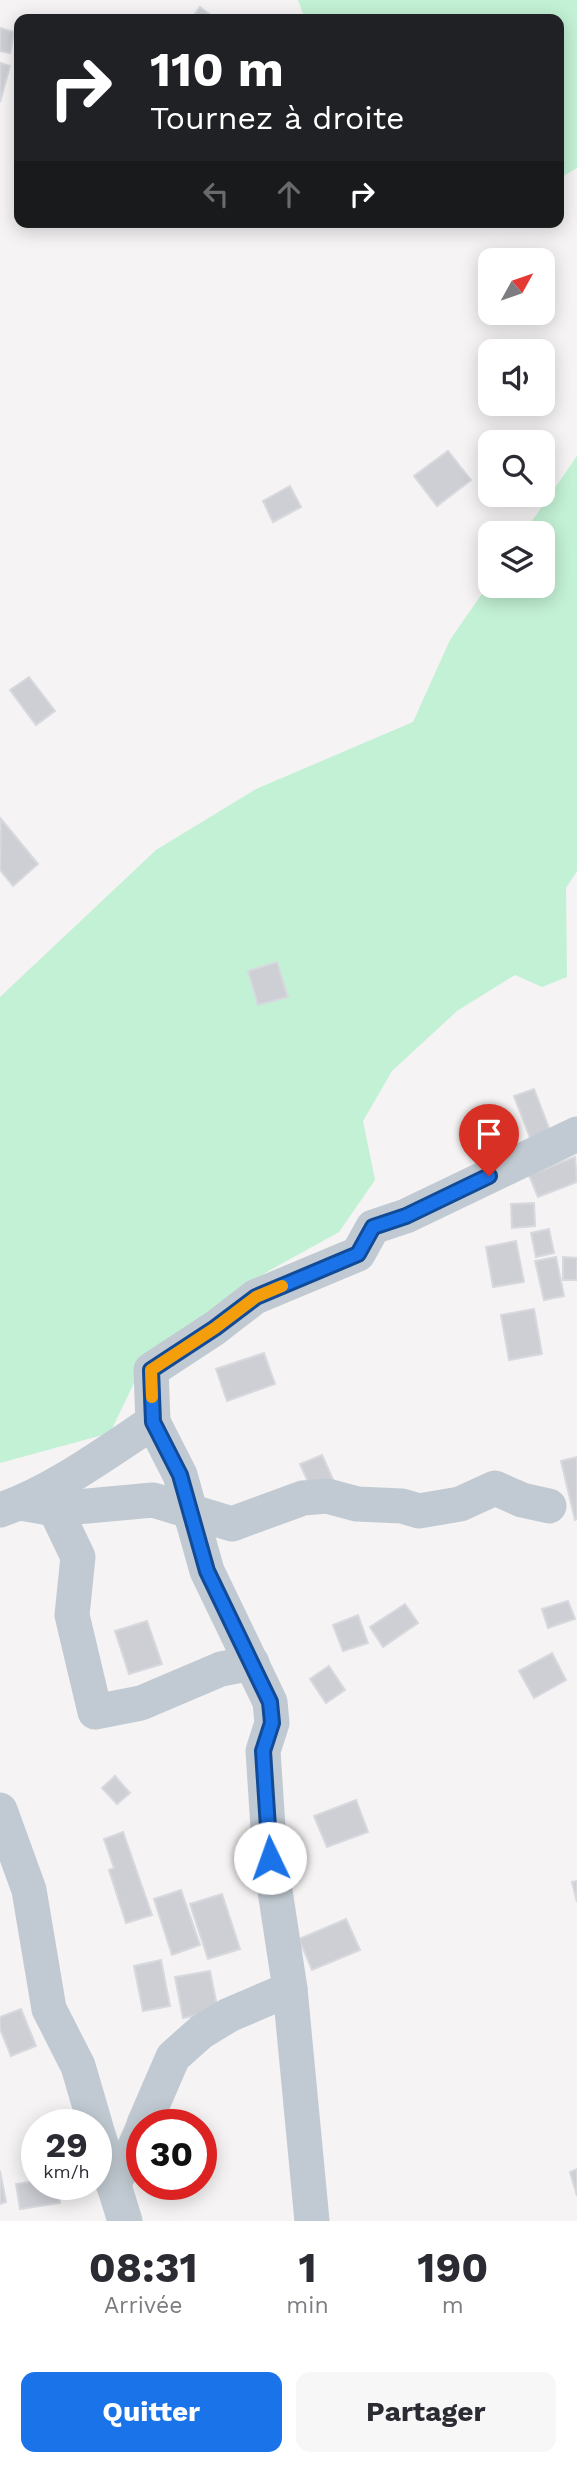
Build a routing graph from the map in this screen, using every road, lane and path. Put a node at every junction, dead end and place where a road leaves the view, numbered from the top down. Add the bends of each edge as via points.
1 (577, 1134) edge
2 (153, 1422) junction
3 (10, 1506) edge
4 (549, 1506) dead end
5 (55, 1509) junction
6 (190, 1510) junction
7 (252, 1663) junction
8 (0, 1810) edge
9 (290, 1989) junction
10 (91, 2109) edge
11 (150, 2109) edge
12 (126, 2162) edge
13 (112, 2181) edge
14 (113, 2184) junction
15 (125, 2221) edge
16 (312, 2221) edge

1 - 2 street via 406,1216 373,1227 358,1254 256,1297 151,1370
2 - 3 street
2 - 6 street via 180,1475
3 - 5 street
4 - 6 street via 495,1488 460,1504 419,1511 327,1496 303,1498 232,1524
5 - 6 street via 153,1500
5 - 7 street via 78,1557 72,1615 95,1712 141,1703 221,1669
6 - 7 street via 207,1571
7 - 9 street via 270,1702 272,1723 263,1751 270,1858
8 - 10 street via 29,1890 49,2009 78,2066
9 - 11 street via 201,2032 173,2057
9 - 16 street
12 - 14 street
13 - 14 street
14 - 15 street

